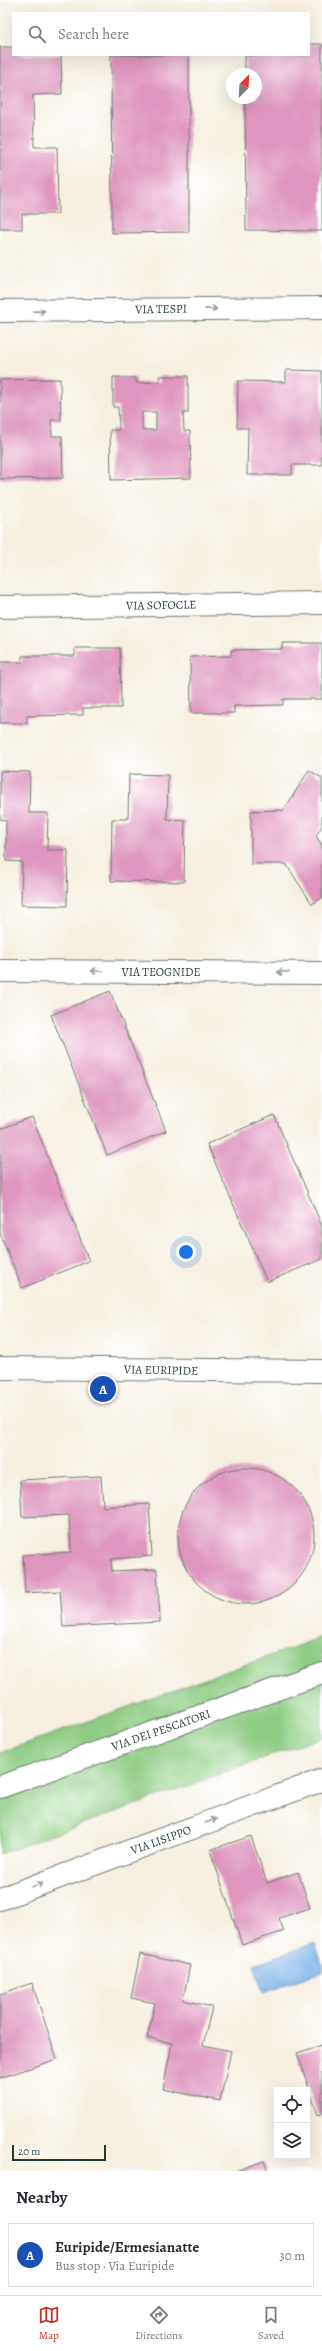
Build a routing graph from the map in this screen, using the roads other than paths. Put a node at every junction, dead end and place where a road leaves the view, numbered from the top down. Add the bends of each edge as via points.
1 (322, 308) edge
2 (0, 311) edge
3 (322, 603) edge
4 (0, 607) edge
5 (0, 971) edge
6 (322, 972) edge
7 (0, 1368) edge
8 (322, 1371) edge
9 (322, 1674) edge
10 (322, 1780) edge
11 (0, 1787) edge
12 (0, 1899) edge

2 -> 1 street, VIA TESPI
3 - 4 street, VIA SOFOCLE
6 -> 5 street, VIA TEOGNIDE
7 - 8 street, VIA EURIPIDE
9 - 11 street, VIA DEI PESCATORI
12 -> 10 street, VIA LISIPPO

